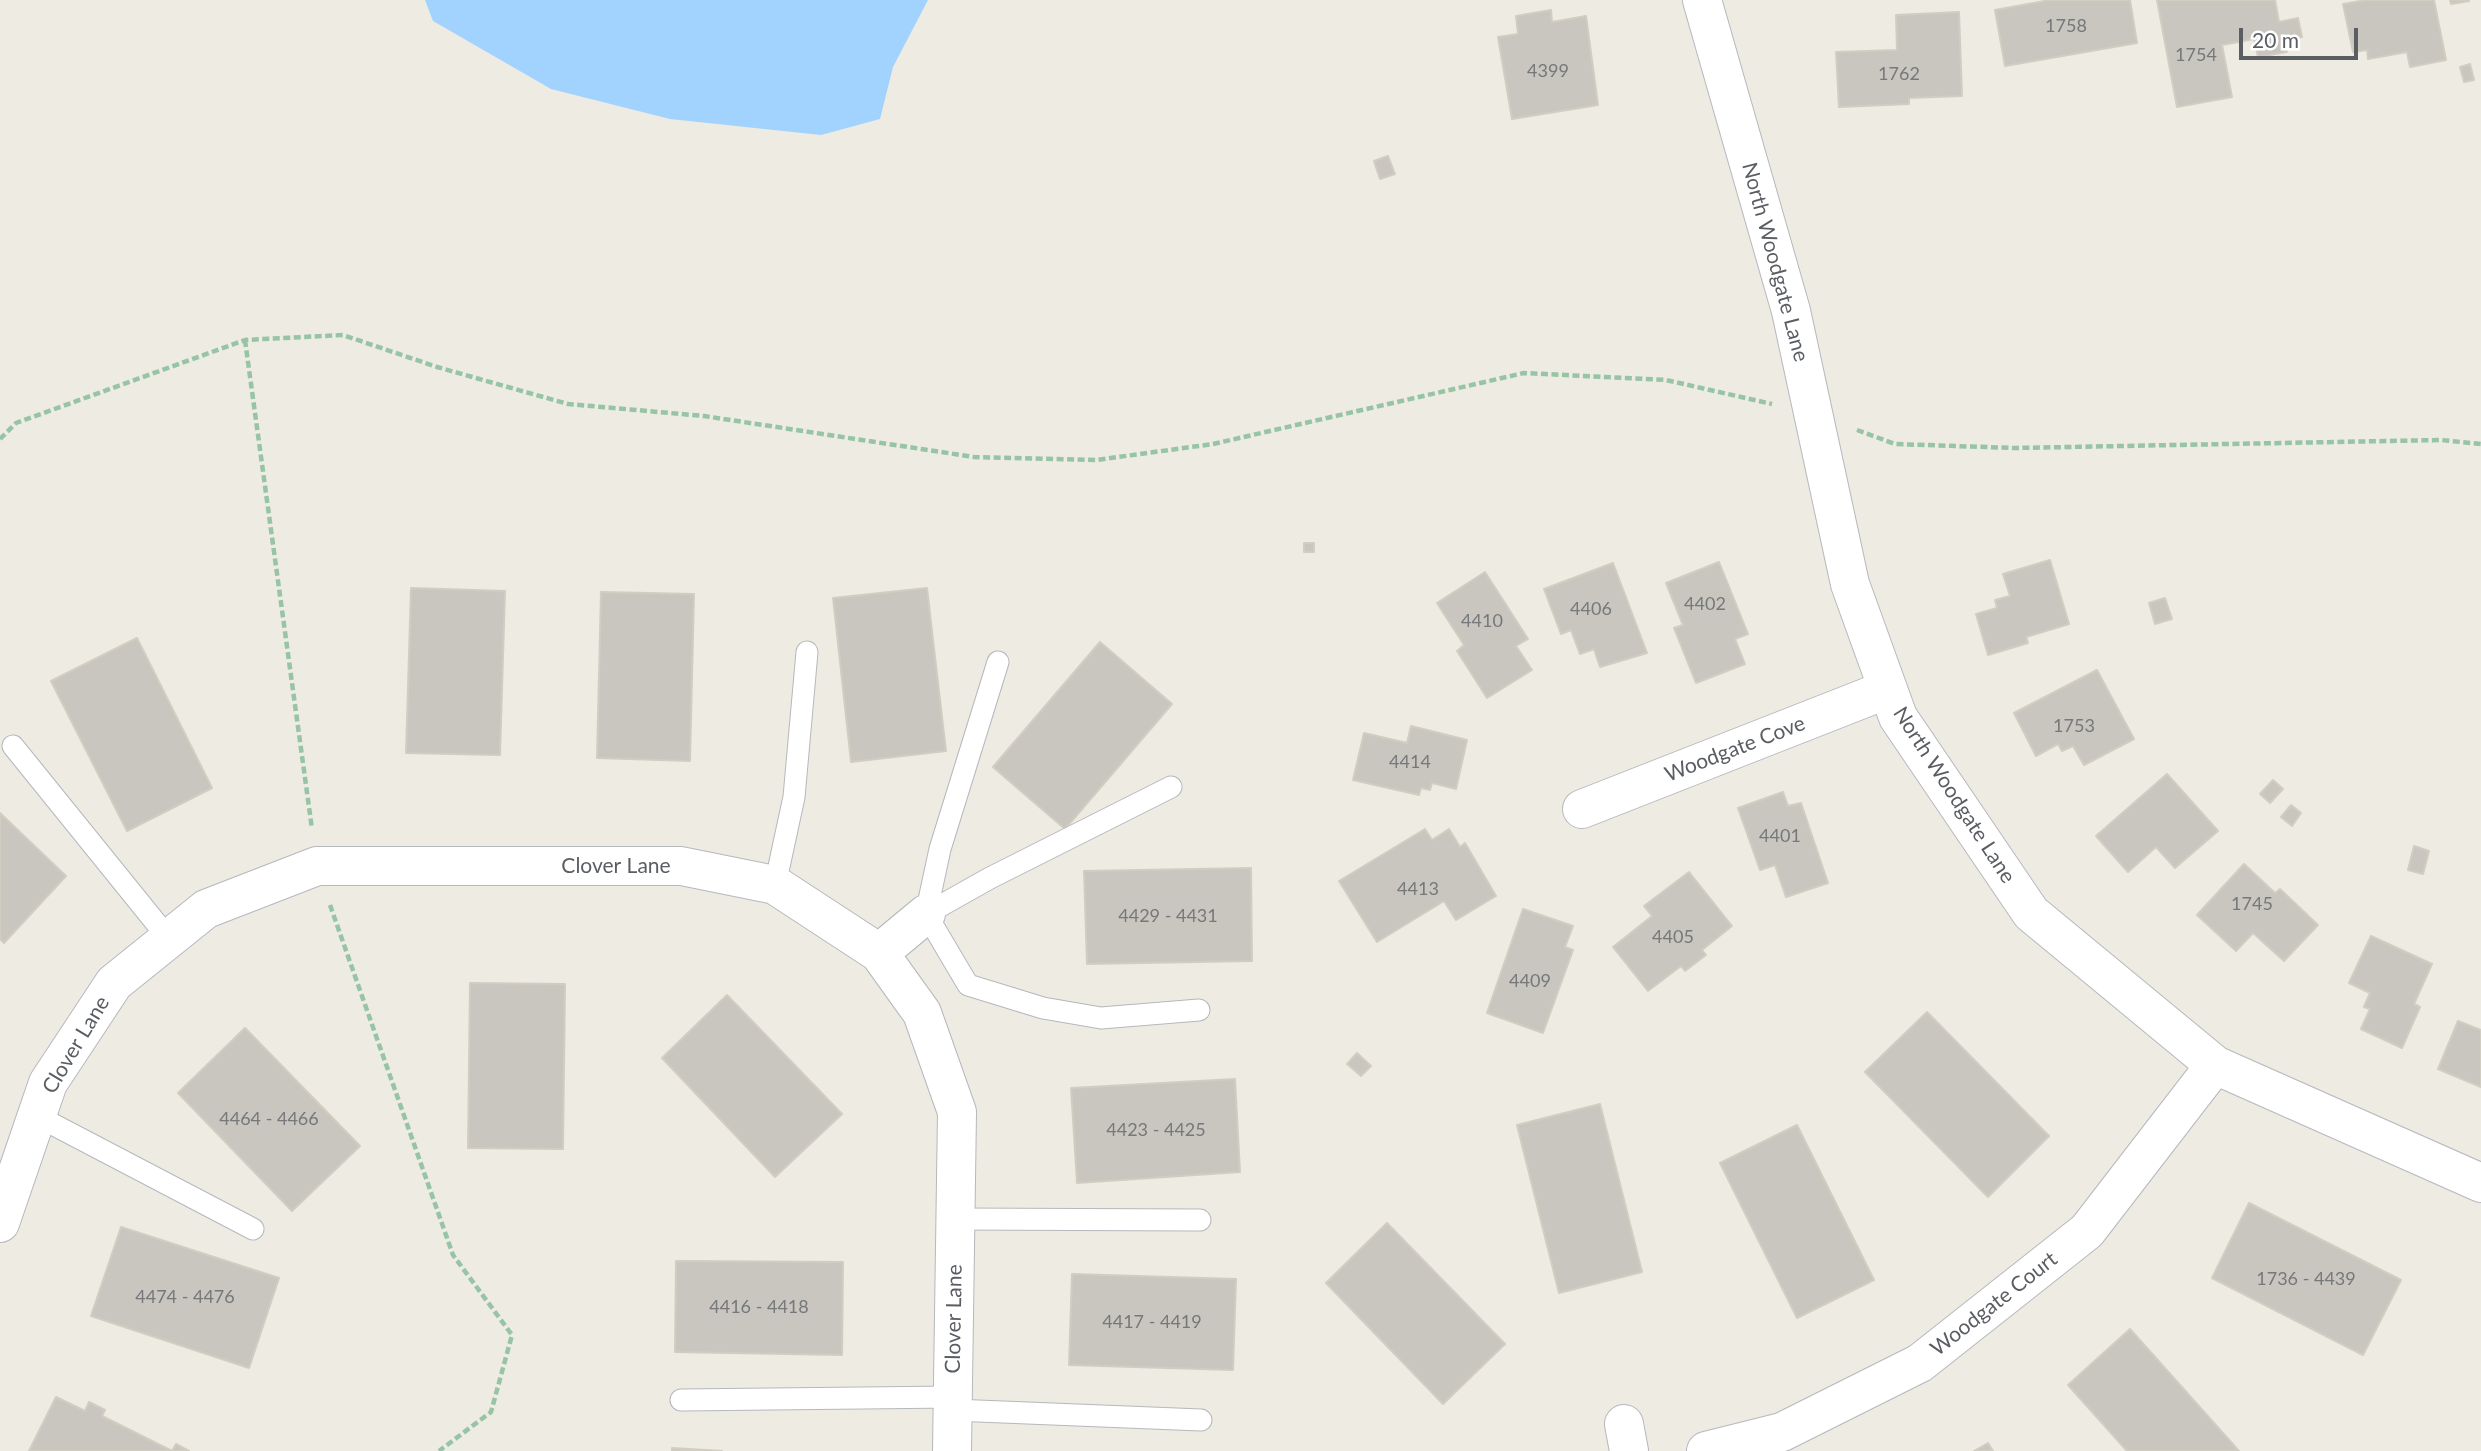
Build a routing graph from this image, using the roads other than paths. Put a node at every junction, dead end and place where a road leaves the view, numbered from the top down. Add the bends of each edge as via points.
1 (1702, 0) edge
2 (807, 652) dead end
3 (998, 662) dead end
4 (1888, 689) junction
5 (13, 746) dead end
6 (1171, 787) dead end
7 (1582, 809) dead end
8 (775, 885) junction
9 (926, 914) junction
10 (169, 939) junction
11 (879, 953) junction
12 (1199, 1010) dead end
13 (2215, 1065) junction
14 (37, 1116) junction
15 (2481, 1183) edge
16 (2, 1210) edge
17 (956, 1219) junction
18 (1200, 1220) dead end
19 (253, 1229) dead end
20 (681, 1400) dead end
21 (953, 1403) junction
22 (1201, 1420) dead end
23 (953, 1451) edge
24 (1706, 1451) edge

1 - 4 street, North Woodgate Lane via 1791,311 1850,584
2 - 8 lane via 794,797
3 - 9 lane via 940,849
4 - 7 street, Woodgate Cove
4 - 13 street, North Woodgate Lane via 1898,717 2031,913
5 - 10 lane
6 - 9 lane
8 - 10 street, Clover Lane via 681,866 317,866 206,909
8 - 11 street, Clover Lane
9 - 11 street
9 - 12 lane via 968,985 1043,1008 1101,1018
10 - 14 street, Clover Lane via 114,983 48,1083
11 - 17 street, Clover Lane via 922,1013 957,1112
13 - 15 street, North Woodgate Lane
13 - 24 street, Woodgate Court via 2087,1231 1920,1363 1782,1432
14 - 16 street, Clover Lane
14 - 19 lane
17 - 18 lane
17 - 21 street, Clover Lane
20 - 21 lane
21 - 22 lane
21 - 23 street, Clover Lane

